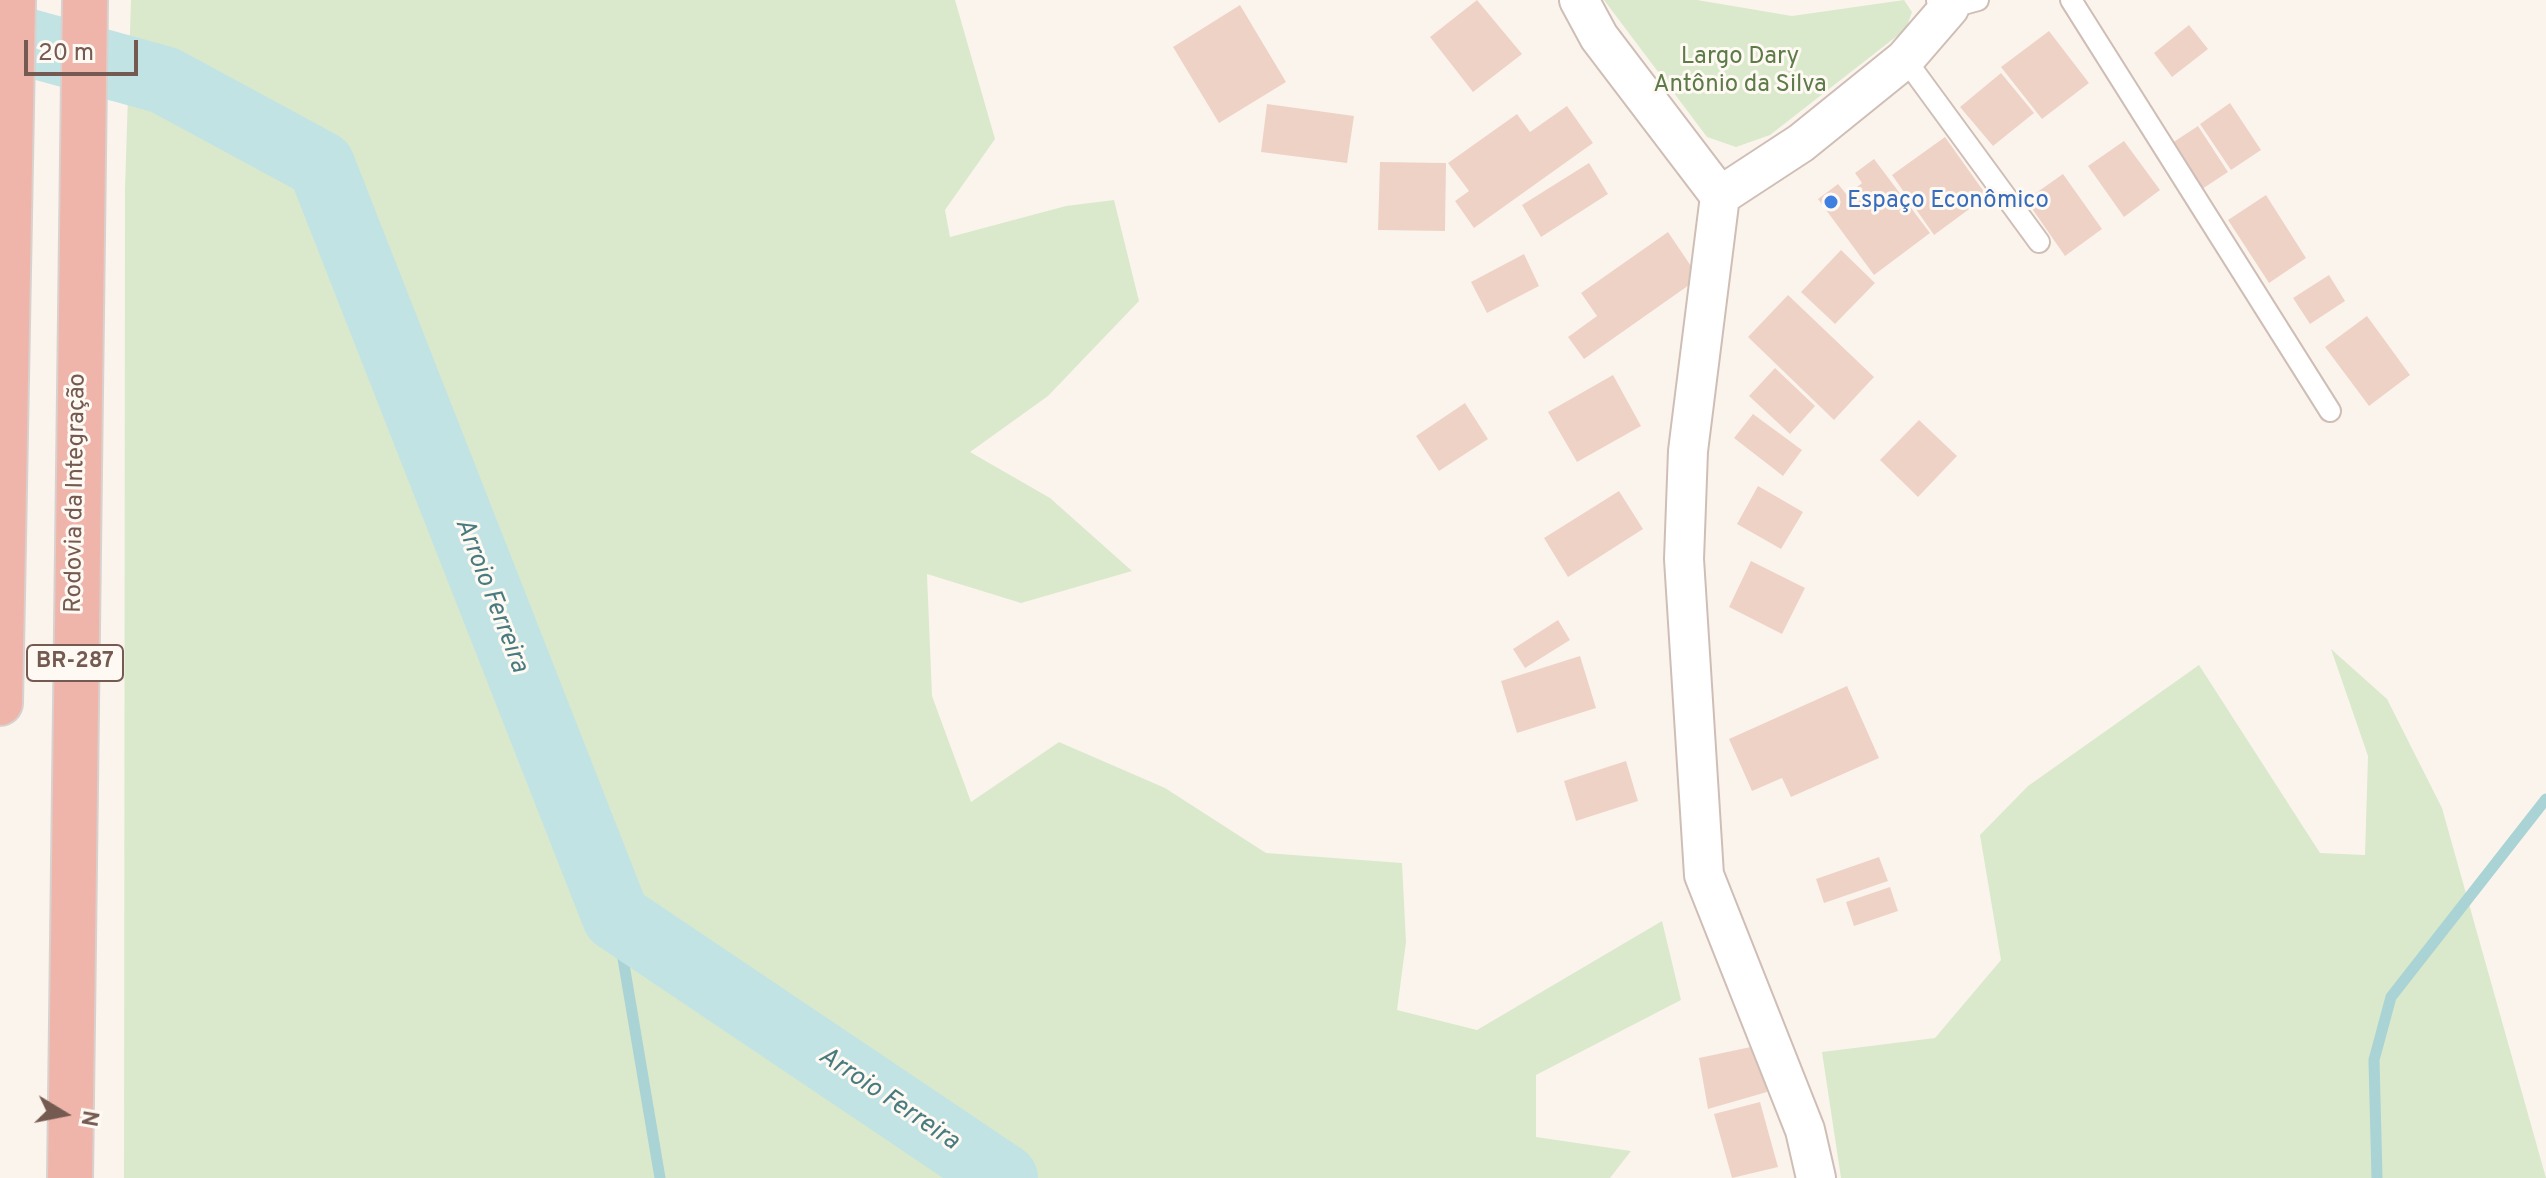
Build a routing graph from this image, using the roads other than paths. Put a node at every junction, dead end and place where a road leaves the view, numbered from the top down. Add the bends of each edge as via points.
1 (13, 0) edge
2 (85, 0) edge
3 (1579, 0) edge
4 (2071, 0) edge
5 (1958, 3) edge
6 (1905, 59) junction
7 (1720, 196) junction
8 (2039, 242) dead end
9 (2330, 411) dead end
10 (0, 703) edge
11 (70, 1178) edge
12 (1816, 1178) edge

1 - 10 highway, BR-287
2 - 11 highway, Rodovia da Integração / BR-287
3 - 7 street via 1599,37
4 - 9 lane
5 - 6 street
6 - 7 street via 1801,143
6 - 8 lane
7 - 12 street via 1688,451 1684,559 1704,875 1805,1130

